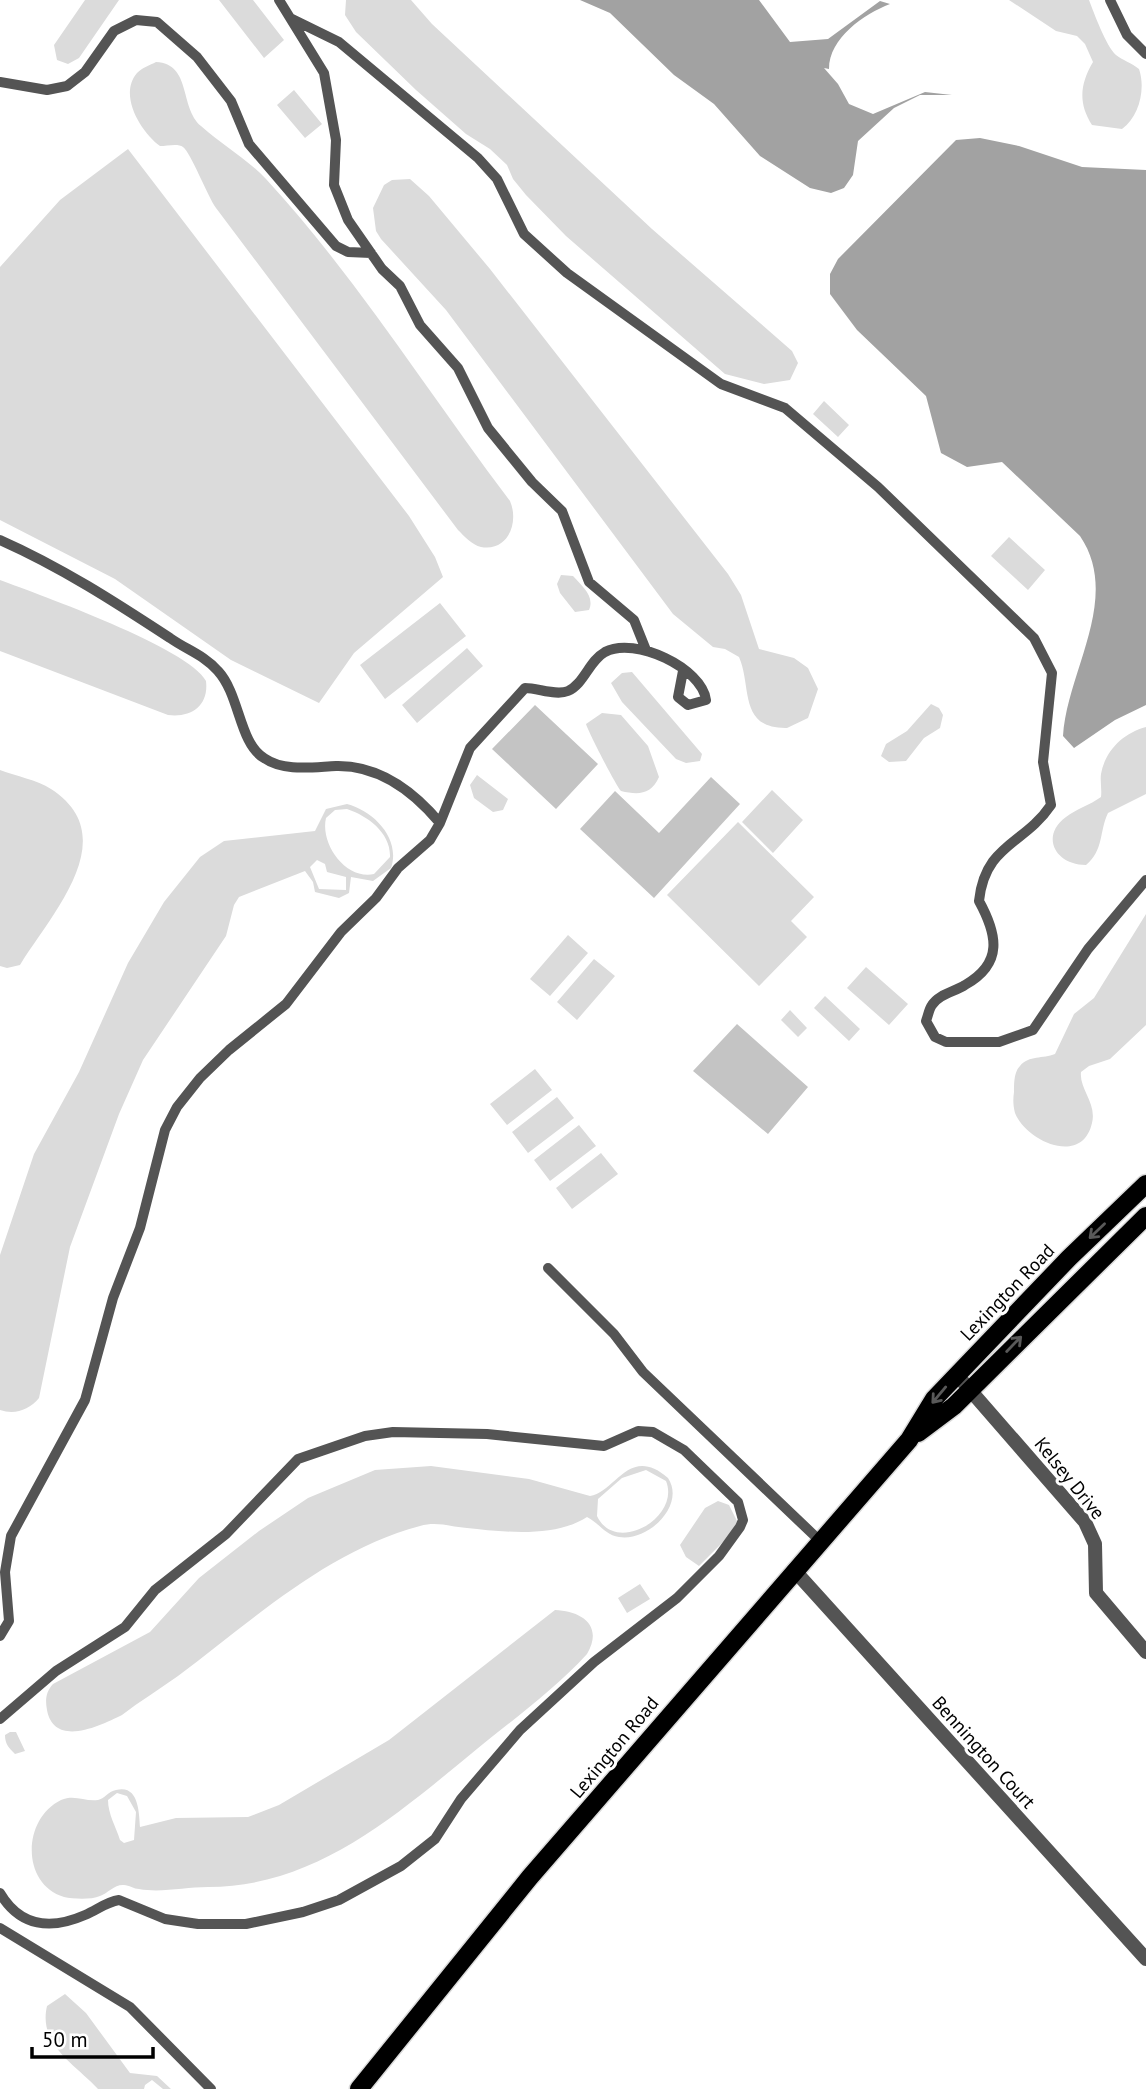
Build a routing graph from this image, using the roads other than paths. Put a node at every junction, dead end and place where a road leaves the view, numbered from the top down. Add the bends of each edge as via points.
1 (279, 0) edge
2 (1110, 0) edge
3 (290, 18) junction
4 (1146, 54) edge
5 (0, 82) edge
6 (370, 253) junction
7 (0, 541) edge
8 (646, 650) junction
9 (683, 671) dead end
10 (440, 823) junction
11 (1146, 880) edge
12 (1146, 1184) edge
13 (1126, 1203) junction
14 (1144, 1221) edge
15 (548, 1268) dead end
16 (957, 1375) junction
17 (970, 1390) junction
18 (909, 1440) junction
19 (820, 1541) junction
20 (794, 1570) junction
21 (0, 1636) edge
22 (1146, 1652) edge
23 (0, 1719) edge
24 (0, 1893) edge
25 (0, 1928) edge
26 (1146, 1959) edge
27 (211, 2089) edge
28 (359, 2089) edge

1 - 3 lane
2 - 4 lane via 1127,35
3 - 6 lane via 324,73 336,140 334,185 348,220
3 - 11 lane via 339,42 478,158 497,179 524,234 584,287 721,384 785,408 838,451 1034,638 1044,653 1052,673 1043,762 1051,805 986,869 979,901 993,927 995,950 979,976 932,1005 926,1021 935,1037 999,1042 1033,1030 1088,949
5 - 6 lane via 47,90 67,86 85,72 114,31 136,20 157,22 197,57 231,101 249,144 336,246
6 - 8 lane via 400,286 420,325 458,368 488,428 562,511 589,582 635,620
7 - 10 lane via 85,583 206,659 230,687 252,749 264,758 277,765 351,767 383,776 407,790
8 - 9 lane
8 - 10 lane via 631,647 604,653 568,691 525,688 519,692 470,748
10 - 21 lane via 430,840 398,868 376,898 341,932 286,1004 229,1050 177,1107 165,1130 140,1228 113,1298 85,1400 11,1536 5,1572 9,1621
12 - 13 main road, Lexington Road
13 - 14 street
13 -> 16 main road, Lexington Road
17 -> 14 main road, Lexington Road
15 - 19 lane via 614,1334 643,1372
16 - 17 street, Kelsey Drive
16 -> 18 main road, Lexington Road via 934,1399
17 - 18 main road, Lexington Road
17 - 22 street, Kelsey Drive via 1085,1522 1095,1544 1096,1593
18 - 19 main road, Lexington Road
19 - 20 main road, Lexington Road
20 - 26 street, Bennington Court
20 - 28 main road, Lexington Road via 530,1877
23 - 24 lane via 70,1660 125,1627 155,1590 221,1539 298,1459 365,1436 476,1433 604,1446 638,1431 653,1432 691,1456 728,1489 741,1511 743,1520 736,1536 719,1556 677,1598 594,1662 520,1730 461,1799 435,1839 417,1856 360,1890 303,1912 225,1925 165,1919 120,1900 75,1919 42,1925 17,1914
25 - 27 lane via 130,2007

